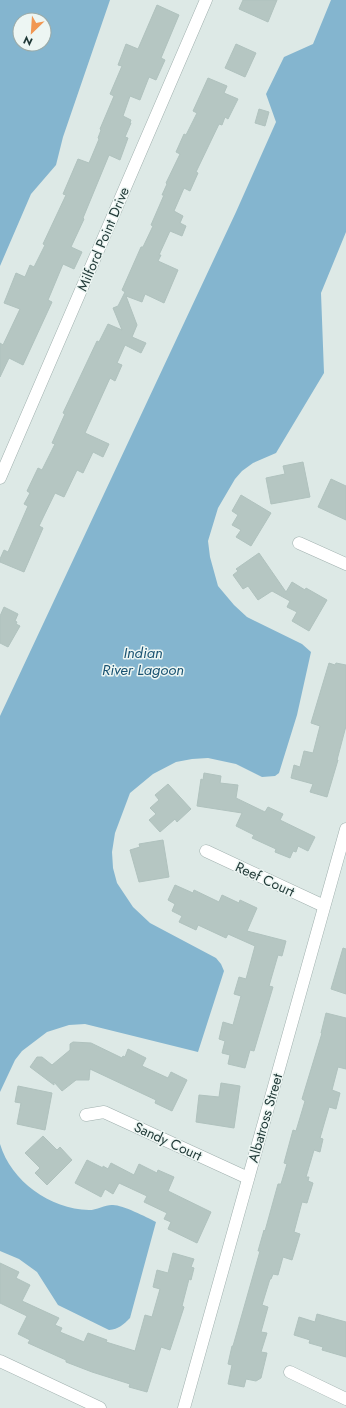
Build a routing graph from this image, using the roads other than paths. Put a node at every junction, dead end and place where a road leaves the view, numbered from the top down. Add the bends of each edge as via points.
1 (206, 0) edge
2 (0, 478) edge
3 (299, 543) dead end
4 (346, 564) edge
5 (346, 829) edge
6 (206, 851) dead end
7 (324, 906) junction
8 (86, 1115) dead end
9 (248, 1178) junction
10 (0, 1361) edge
11 (290, 1372) dead end
12 (346, 1399) edge
13 (100, 1408) edge
14 (184, 1408) edge

1 - 2 street, Milford Point Drive
3 - 4 street
5 - 7 street, Albatross Street
6 - 7 street, Reef Court
7 - 9 street, Albatross Street
8 - 9 street, Sandy Court via 104,1112
9 - 14 street, Albatross Street
10 - 13 street
11 - 12 street

